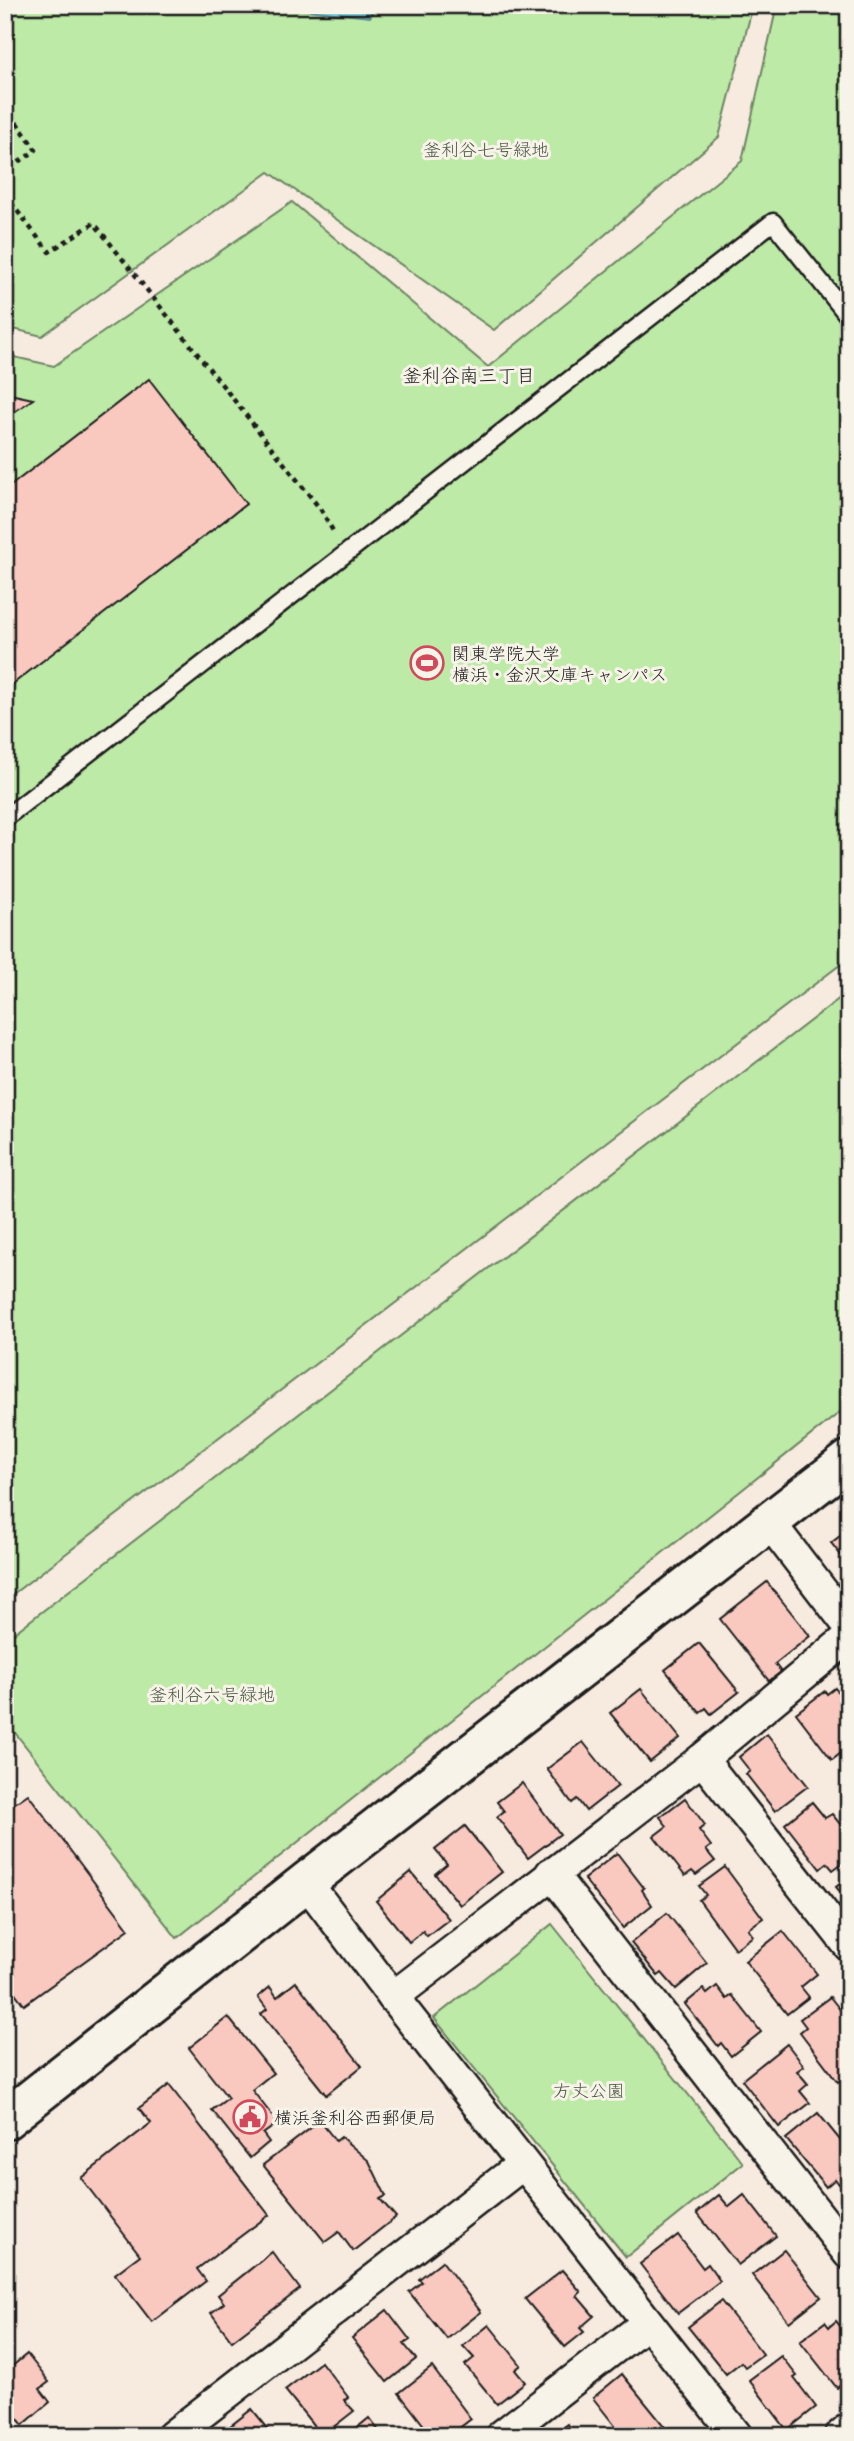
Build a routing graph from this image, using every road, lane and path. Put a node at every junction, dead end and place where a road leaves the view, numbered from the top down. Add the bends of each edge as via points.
1 (5, 106) edge
2 (5, 172) edge
3 (5, 195) edge
4 (849, 317) edge
5 (345, 554) junction
6 (5, 818) edge
7 (849, 1460) edge
8 (770, 1523) junction
9 (849, 1626) edge
10 (849, 1637) edge
11 (702, 1759) junction
12 (551, 1874) junction
13 (306, 1882) junction
14 (849, 1946) edge
15 (393, 1997) junction
16 (5, 2120) edge
17 (523, 2164) junction
18 (849, 2254) edge
19 (647, 2323) junction
20 (849, 2428) edge
21 (172, 2436) edge
22 (501, 2436) edge
23 (737, 2436) edge
24 (839, 2436) edge

1 - 2 path via 36,150
3 - 5 path via 49,252 94,222 321,510
4 - 5 lane via 773,222
5 - 6 lane
7 - 8 street
8 - 9 street
8 - 13 street
10 - 11 street
11 - 12 street
11 - 14 street
12 - 15 street
12 - 18 street
13 - 15 street
13 - 16 street
15 - 17 street
17 - 19 street
17 - 21 street
19 - 22 street
19 - 23 street
20 - 24 street

